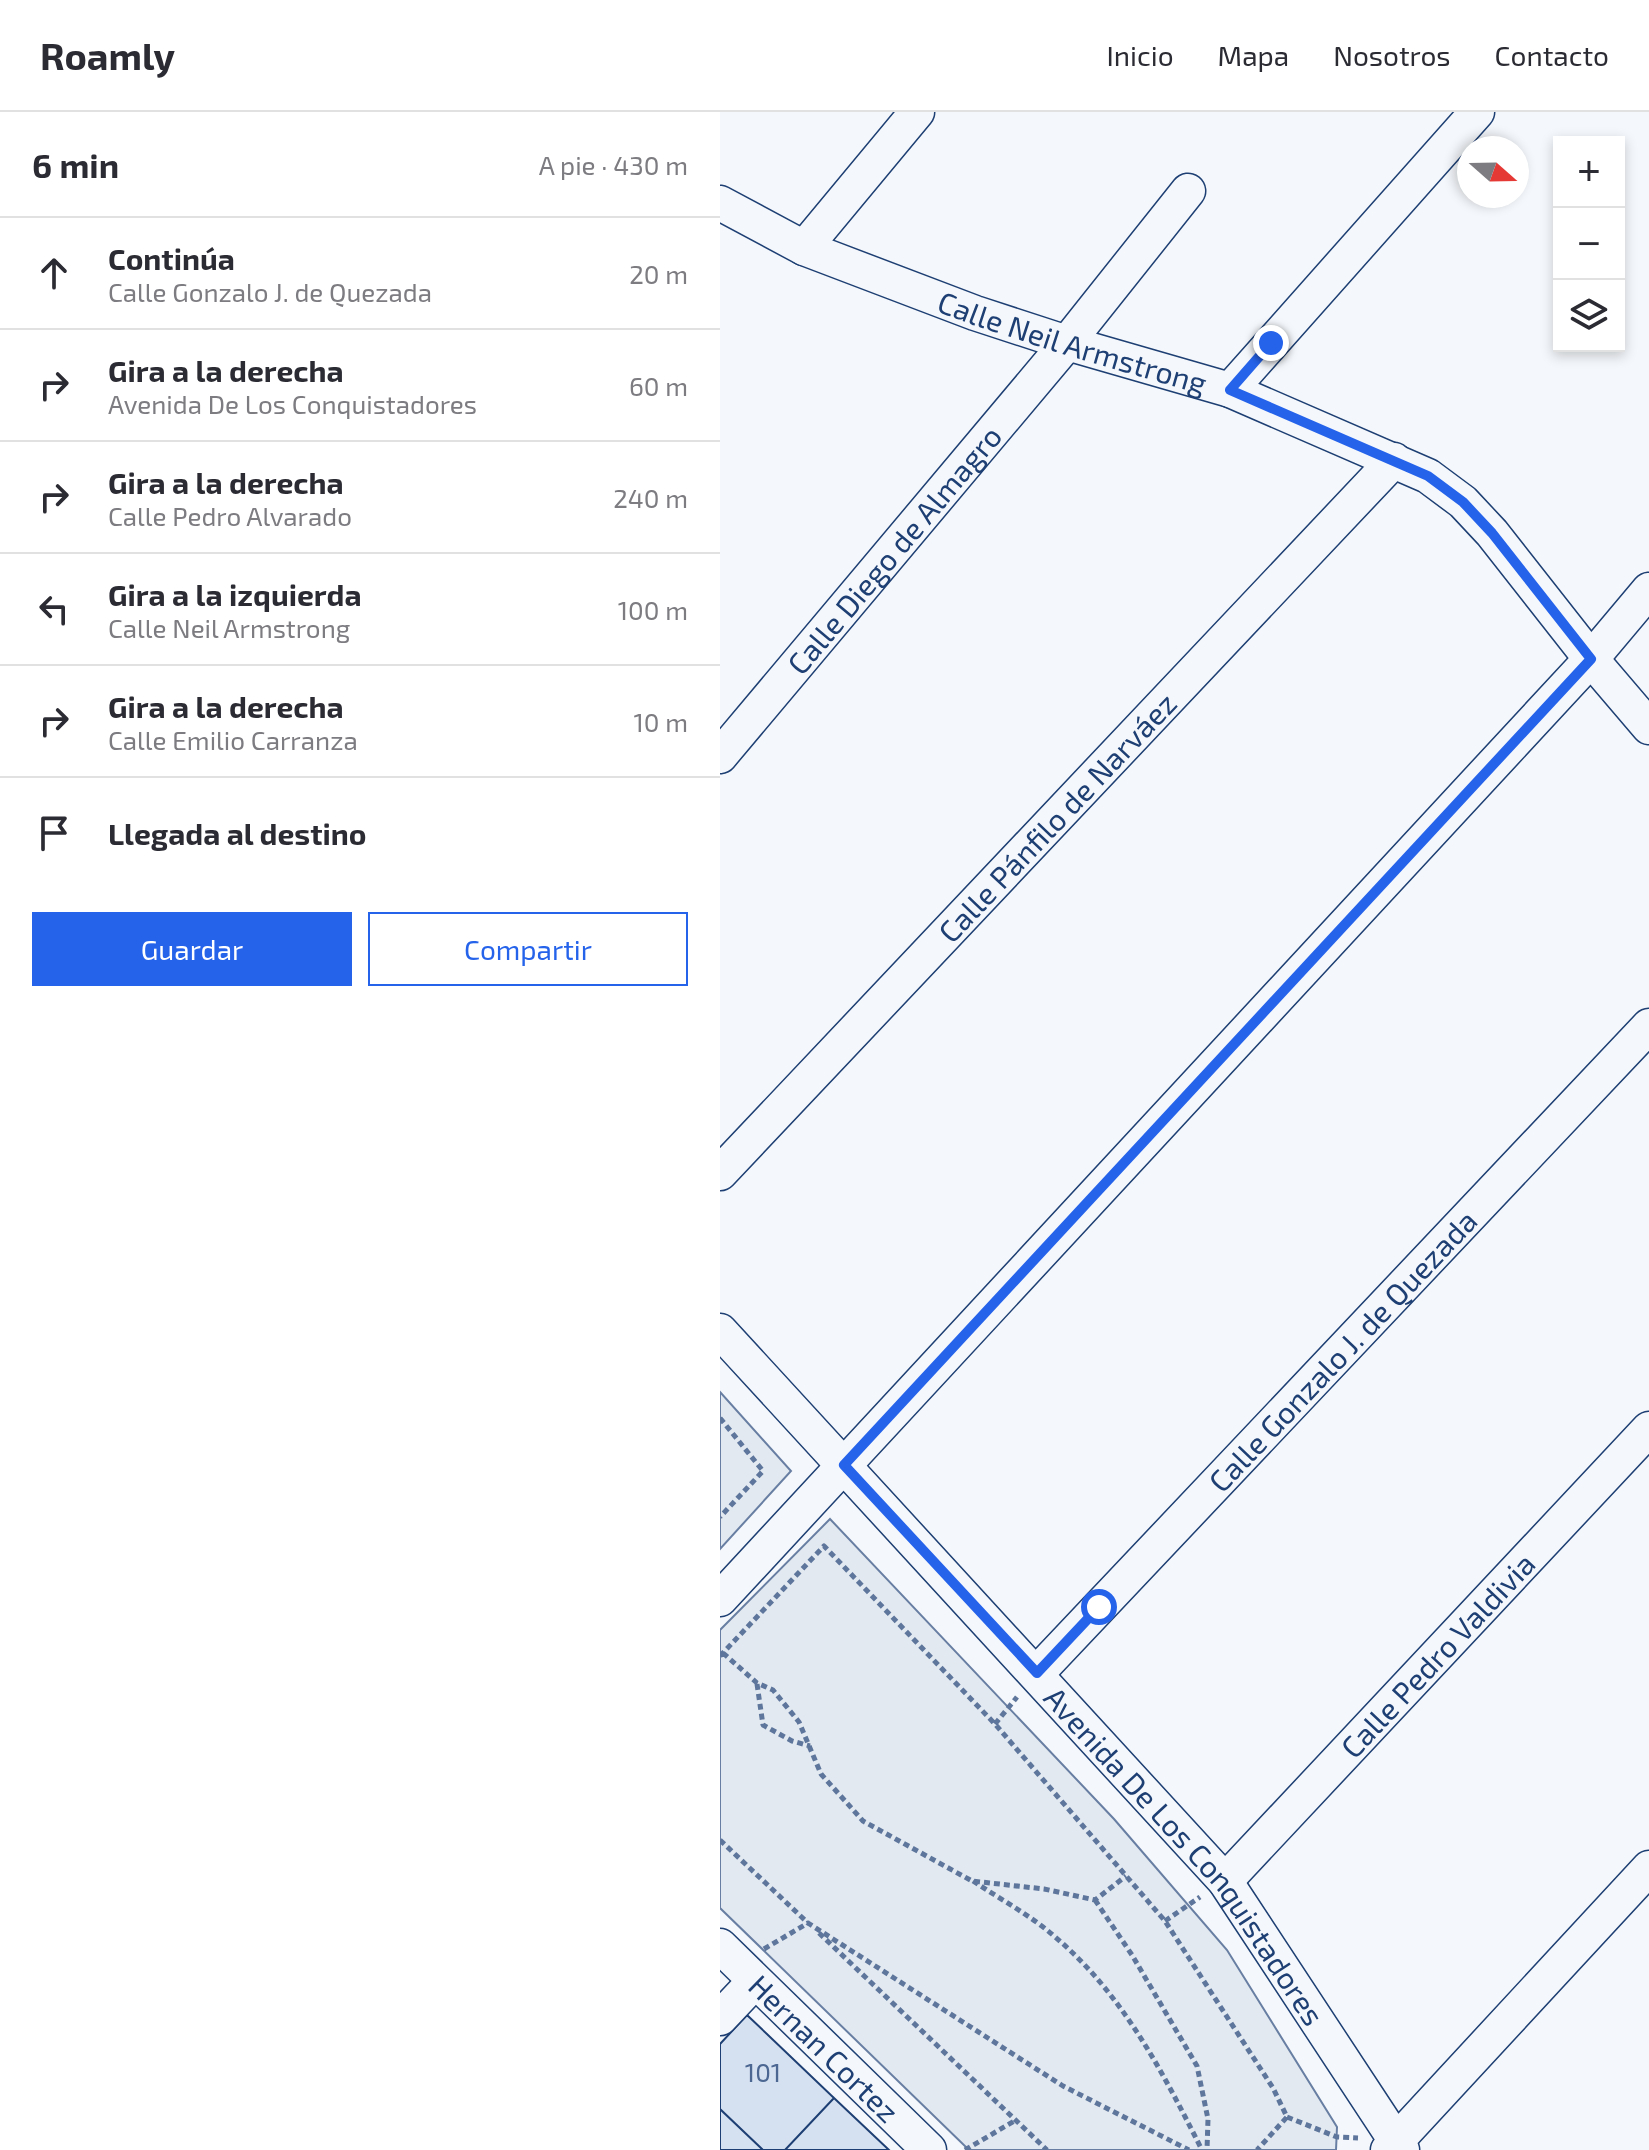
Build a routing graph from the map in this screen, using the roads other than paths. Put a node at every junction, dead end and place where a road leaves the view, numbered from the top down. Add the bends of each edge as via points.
1 (917, 112) edge
2 (1477, 112) edge
3 (1188, 191) dead end
4 (720, 203) edge
5 (804, 248) junction
6 (1067, 343) junction
7 (1230, 390) junction
8 (1394, 460) junction
9 (1649, 590) edge
10 (1591, 659) junction
11 (1649, 727) edge
12 (720, 756) edge
13 (1649, 1026) edge
14 (720, 1173) edge
15 (720, 1331) edge
16 (1649, 1429) edge
17 (844, 1465) junction
18 (720, 1599) edge
19 (1037, 1673) junction
20 (1649, 1868) edge
21 (1225, 1881) junction
22 (737, 1964) edge
23 (720, 2018) edge
24 (1396, 2147) edge
25 (929, 2150) edge

1 - 5 street
2 - 7 street
3 - 6 street, Calle Diego de Almagro
4 - 5 street, Calle Neil Armstrong
5 - 6 street, Calle Neil Armstrong
6 - 7 street, Calle Neil Armstrong
6 - 12 street, Calle Diego de Almagro
7 - 8 street, Calle Neil Armstrong
8 - 10 street, Calle Neil Armstrong via 1428,476 1463,502
8 - 14 street, Calle Pánfilo de Narváez
9 - 10 street
10 - 11 street, Calle Neil Armstrong
10 - 17 street
13 - 19 street, Calle Gonzalo J. de Quezada
15 - 17 street, Avenida De Los Conquistadores
16 - 21 street, Calle Pedro Valdivia
17 - 18 street
17 - 19 street, Avenida De Los Conquistadores
19 - 21 street, Avenida De Los Conquistadores
20 - 24 street
21 - 24 street, Avenida De Los Conquistadores
22 - 23 street
22 - 25 street, Hernan Cortez

